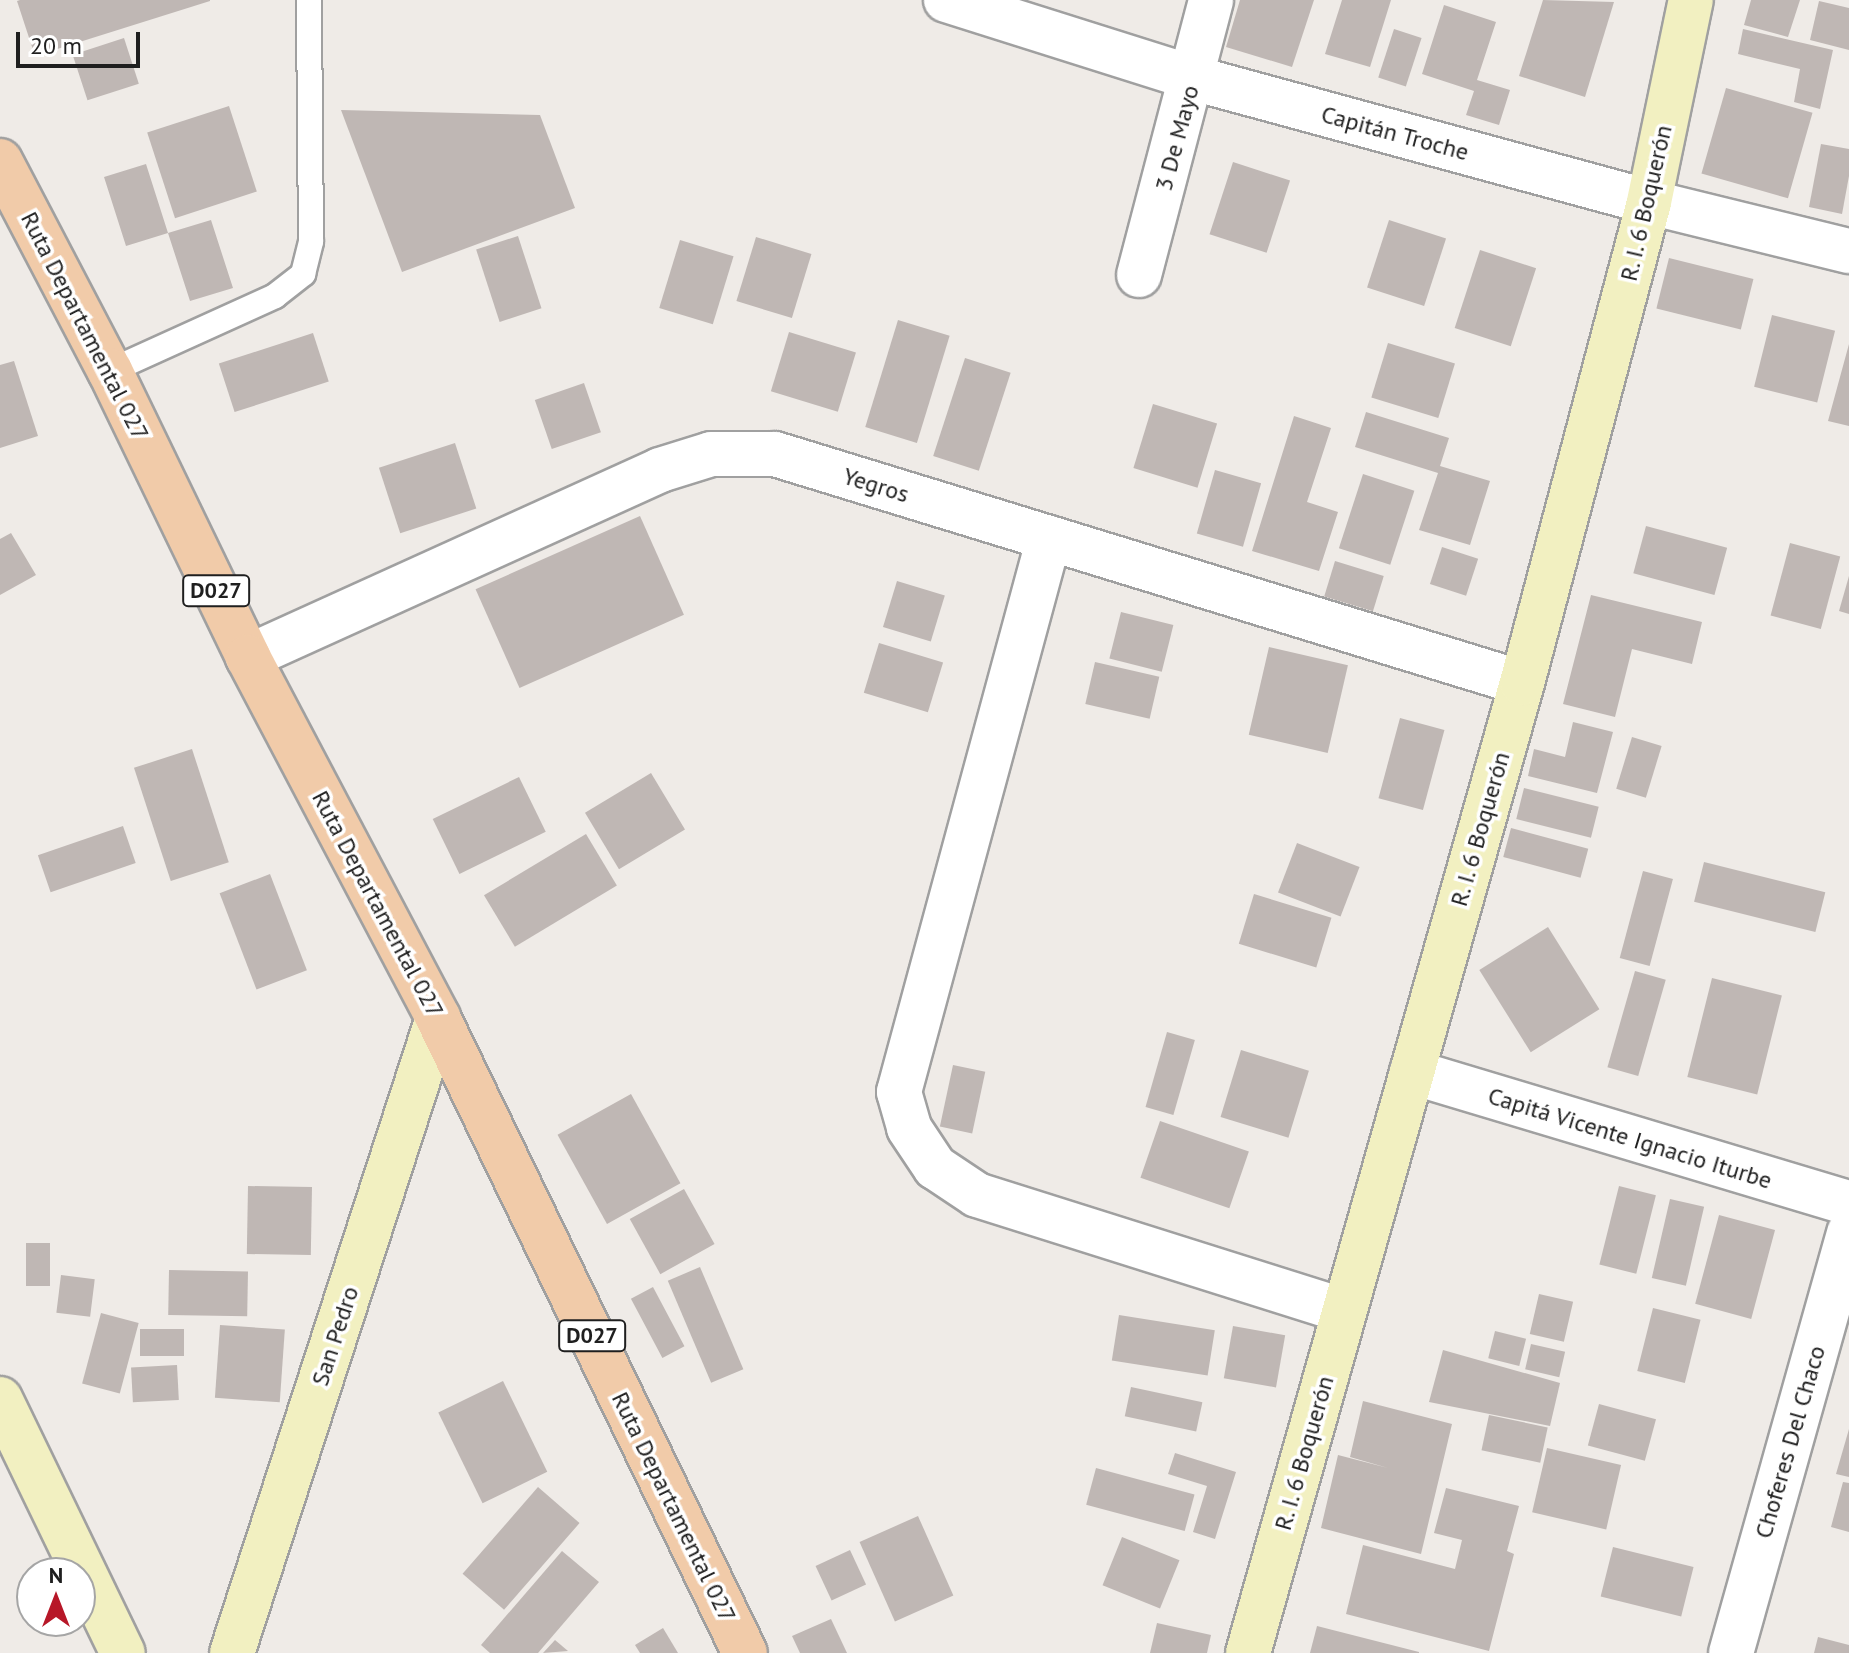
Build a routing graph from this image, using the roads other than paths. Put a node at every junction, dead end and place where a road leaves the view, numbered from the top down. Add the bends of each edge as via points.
1 (309, 0) edge
2 (946, 0) edge
3 (1211, 0) edge
4 (1691, 0) edge
5 (1193, 78) junction
6 (0, 161) edge
7 (1649, 202) junction
8 (1849, 251) edge
9 (1139, 275) dead end
10 (110, 371) junction
11 (1049, 538) junction
12 (248, 657) junction
13 (1522, 683) junction
14 (438, 1018) junction
15 (1412, 1072) junction
16 (1849, 1203) edge
17 (1849, 1232) edge
18 (1344, 1311) junction
19 (0, 1399) edge
20 (123, 1653) edge
21 (232, 1653) edge
22 (745, 1653) edge
23 (1248, 1653) edge
24 (1731, 1653) edge

1 - 10 lane via 311,241 303,274 275,296
2 - 5 street, Capitán Troche
3 - 5 street, 3 De Mayo
4 - 7 street, R. I. 6 Boquerón
5 - 7 street, Capitán Troche
5 - 9 street, 3 De Mayo
6 - 10 main road, Ruta Departamental 027 / D027
7 - 8 street, Capitán Troche
7 - 13 street, R. I. 6 Boquerón
10 - 12 main road, Ruta Departamental 027 / D027
11 - 12 street, Yegros via 775,454 711,454 660,470
11 - 13 street, Yegros
11 - 18 street via 899,1092 909,1128 935,1167 977,1195
12 - 14 main road, Ruta Departamental 027 / D027
13 - 15 street, R. I. 6 Boquerón
14 - 21 street, San Pedro
14 - 22 main road, Ruta Departamental 027 / D027
15 - 16 street, Capitá Vicente Ignacio Iturbe
15 - 18 street, R. I. 6 Boquerón
17 - 24 street, Choferes Del Chaco
18 - 23 street, R. I. 6 Boquerón
19 - 20 street

